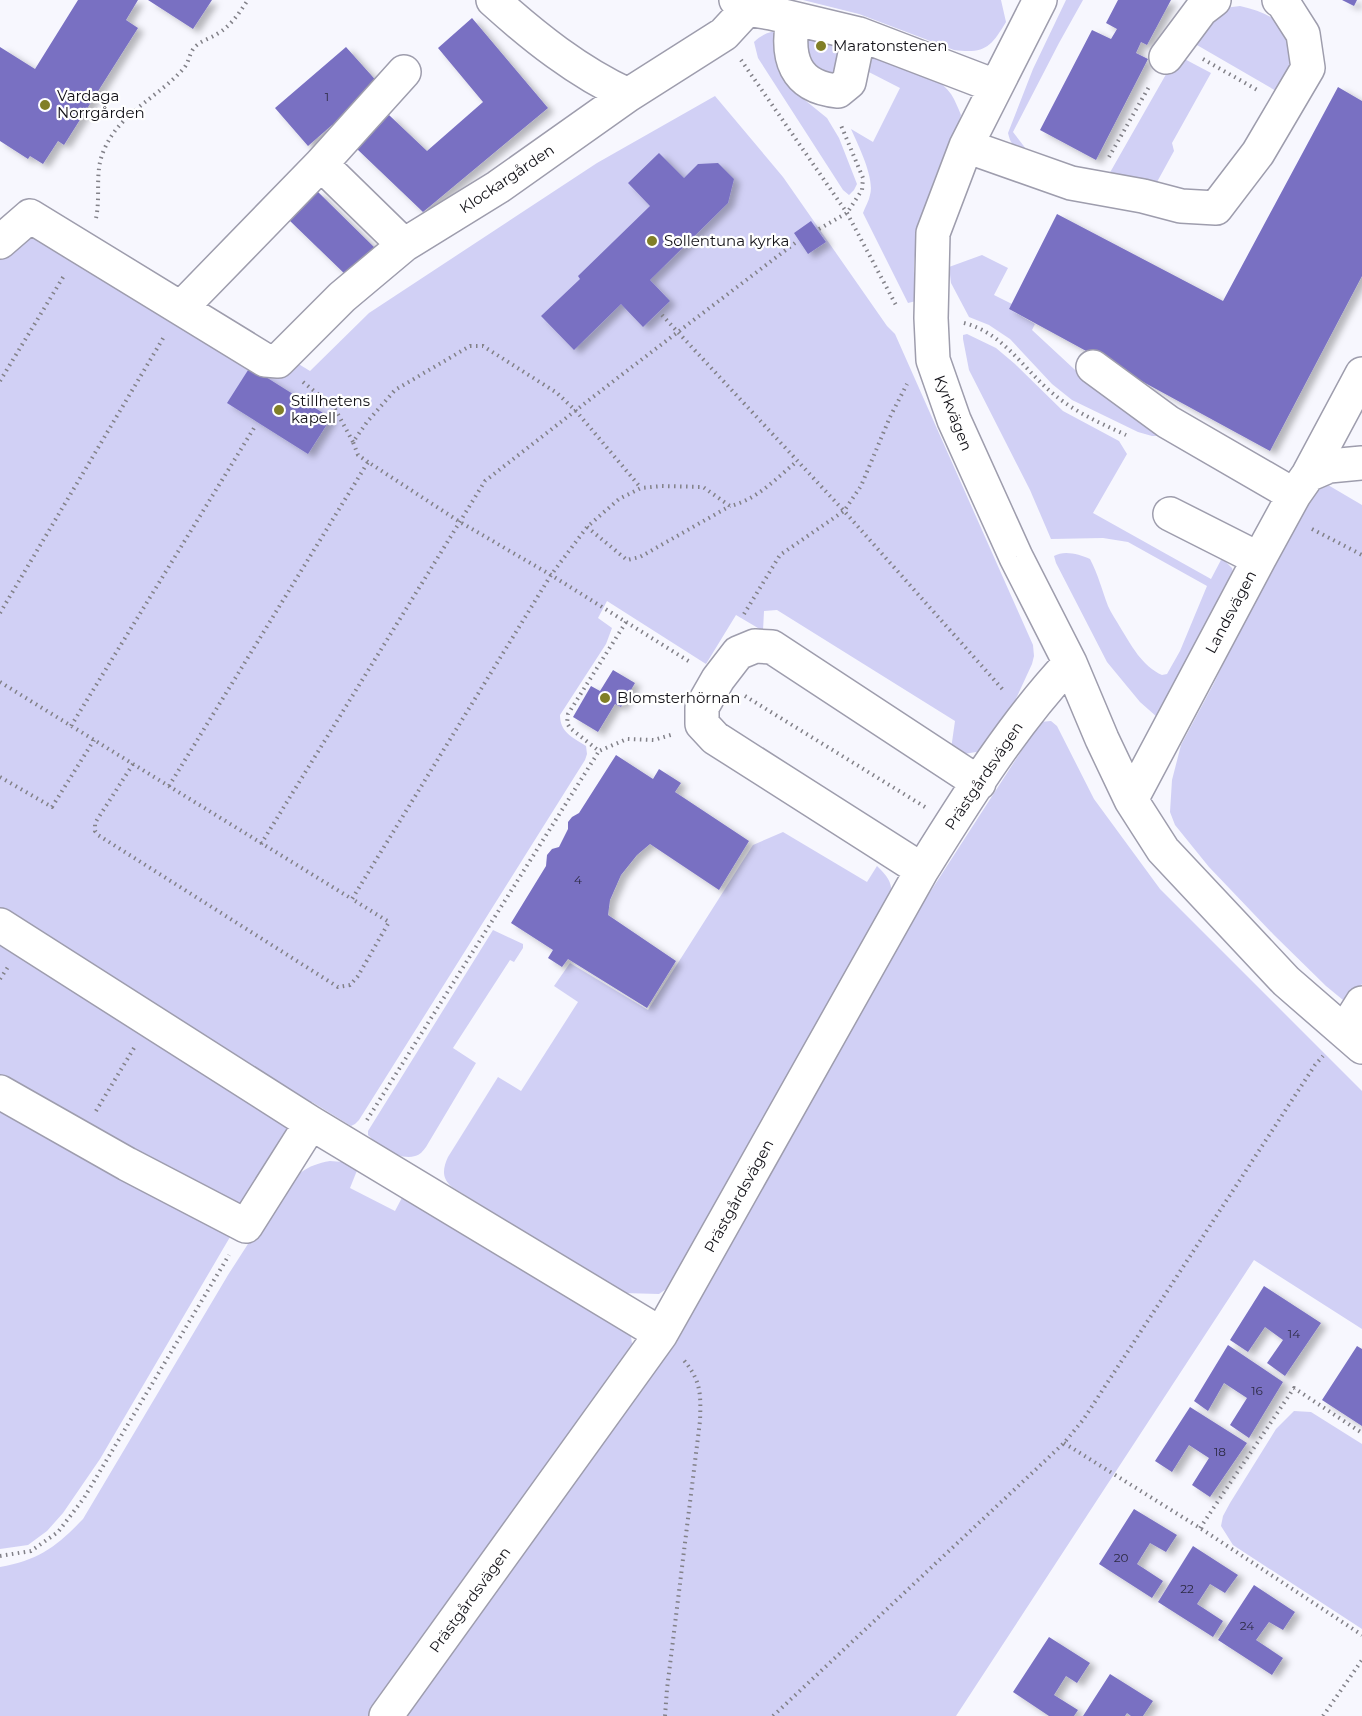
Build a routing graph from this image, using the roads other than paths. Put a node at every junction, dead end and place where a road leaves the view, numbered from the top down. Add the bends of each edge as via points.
1 (493, 0) edge
2 (1040, 0) edge
3 (1214, 0) edge
4 (1279, 0) edge
5 (741, 5) edge
6 (793, 19) junction
7 (859, 34) junction
8 (1171, 50) road end
9 (404, 72) dead end
10 (995, 86) junction
11 (628, 96) junction
12 (966, 146) junction
13 (321, 164) junction
14 (0, 242) edge
15 (404, 245) junction
16 (181, 308) junction
17 (1093, 367) dead end
18 (1362, 374) edge
19 (1362, 463) edge
20 (1301, 485) junction
21 (1170, 514) dead end
22 (1259, 559) junction
23 (1070, 663) junction
24 (978, 783) junction
25 (1131, 800) junction
26 (922, 870) junction
27 (0, 925) edge
28 (1362, 1003) edge
29 (1353, 1039) edge
30 (0, 1092) edge
31 (311, 1122) junction
32 (661, 1334) junction
33 (386, 1716) edge

1 - 11 street via 531,34
2 - 10 street, Kyrkvägen
3 - 8 street via 1201,10
4 - 12 street via 1303,34 1308,68 1258,153 1215,208 1181,206 1071,183
5 - 6 street
5 - 11 street, Klockargården via 724,34
6 - 7 street
6 - 7 street via 792,60 799,73 821,90 838,91 849,82
7 - 10 street
9 - 13 street
10 - 12 street, Kyrkvägen
11 - 15 street, Klockargården via 498,187
12 - 23 street, Kyrkvägen via 933,233 933,360 954,420 1016,557
13 - 15 street
13 - 16 street
14 - 16 street via 30,216
15 - 16 street, Klockargården via 342,297 278,361 265,360
17 - 20 street via 1168,422
18 - 20 street, Landsvägen
19 - 20 street via 1329,466
20 - 22 street, Landsvägen
21 - 22 street
22 - 25 street, Landsvägen
23 - 24 street, Prästgårdsvägen via 1026,714
23 - 25 street
24 - 26 street, Prästgårdsvägen
24 - 26 street via 772,647 755,646 738,653 718,680 702,706 702,724 716,738
25 - 29 street via 1163,850 1286,981
26 - 32 street, Prästgårdsvägen
27 - 31 street
28 - 29 street
30 - 31 street via 246,1226
31 - 32 street
32 - 33 street, Prästgårdsvägen

